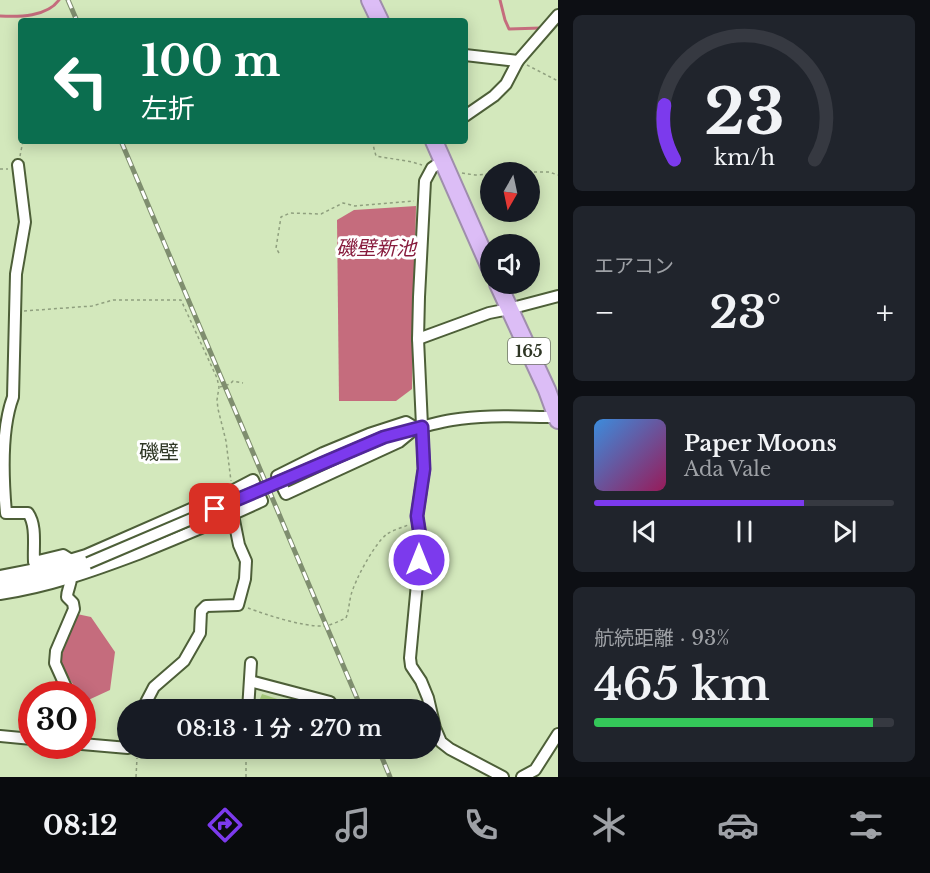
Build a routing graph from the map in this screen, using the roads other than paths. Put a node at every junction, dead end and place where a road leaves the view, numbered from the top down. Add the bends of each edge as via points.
1 (370, 0) edge
2 (379, 18) edge
3 (555, 18) edge
4 (468, 55) edge
5 (518, 61) junction
6 (468, 114) edge
7 (436, 144) edge
8 (18, 165) road end
9 (441, 168) junction
10 (480, 248) edge
11 (502, 294) edge
12 (558, 296) edge
13 (509, 309) junction
14 (418, 339) junction
15 (558, 418) edge
16 (419, 427) junction
17 (232, 515) junction
18 (71, 560) junction
19 (0, 576) edge
20 (71, 578) junction
21 (0, 585) edge
22 (0, 594) edge
23 (251, 663) dead end
24 (63, 681) edge
25 (250, 681) junction
26 (310, 697) joint
27 (147, 699) edge
28 (251, 699) edge
29 (318, 699) edge
30 (558, 734) edge
31 (0, 736) edge
32 (18, 738) edge
33 (96, 745) edge
34 (117, 747) edge
35 (503, 777) edge
36 (522, 777) edge

1 - 2 highway
3 - 5 street
4 - 5 street
5 - 6 street via 506,84
7 - 9 highway
8 - 18 street via 25,222 16,273 13,397 5,441 6,513 28,513 32,518 33,562 63,555
9 - 10 highway
9 - 14 street via 426,181
11 - 13 highway, 165
12 - 13 street
13 - 14 street
13 - 15 highway, 165
14 - 16 street
15 - 16 street via 483,417
16 - 16 street via 399,442 286,494 277,476 369,434 406,422
16 - 21 street, bridge via 384,437 88,563
16 - 35 street via 424,469 417,516 421,542 411,666 428,698 441,742
17 - 18 street via 262,501 254,480
17 - 20 street
17 - 27 street via 246,561 238,605 206,606 201,611 200,633 184,661 153,687
18 - 19 street
20 - 22 street
20 - 24 street via 67,597 74,609 55,658
23 - 25 street
25 - 26 street
25 - 28 street
26 - 29 street
30 - 36 street via 535,770
31 - 32 street
33 - 34 street

